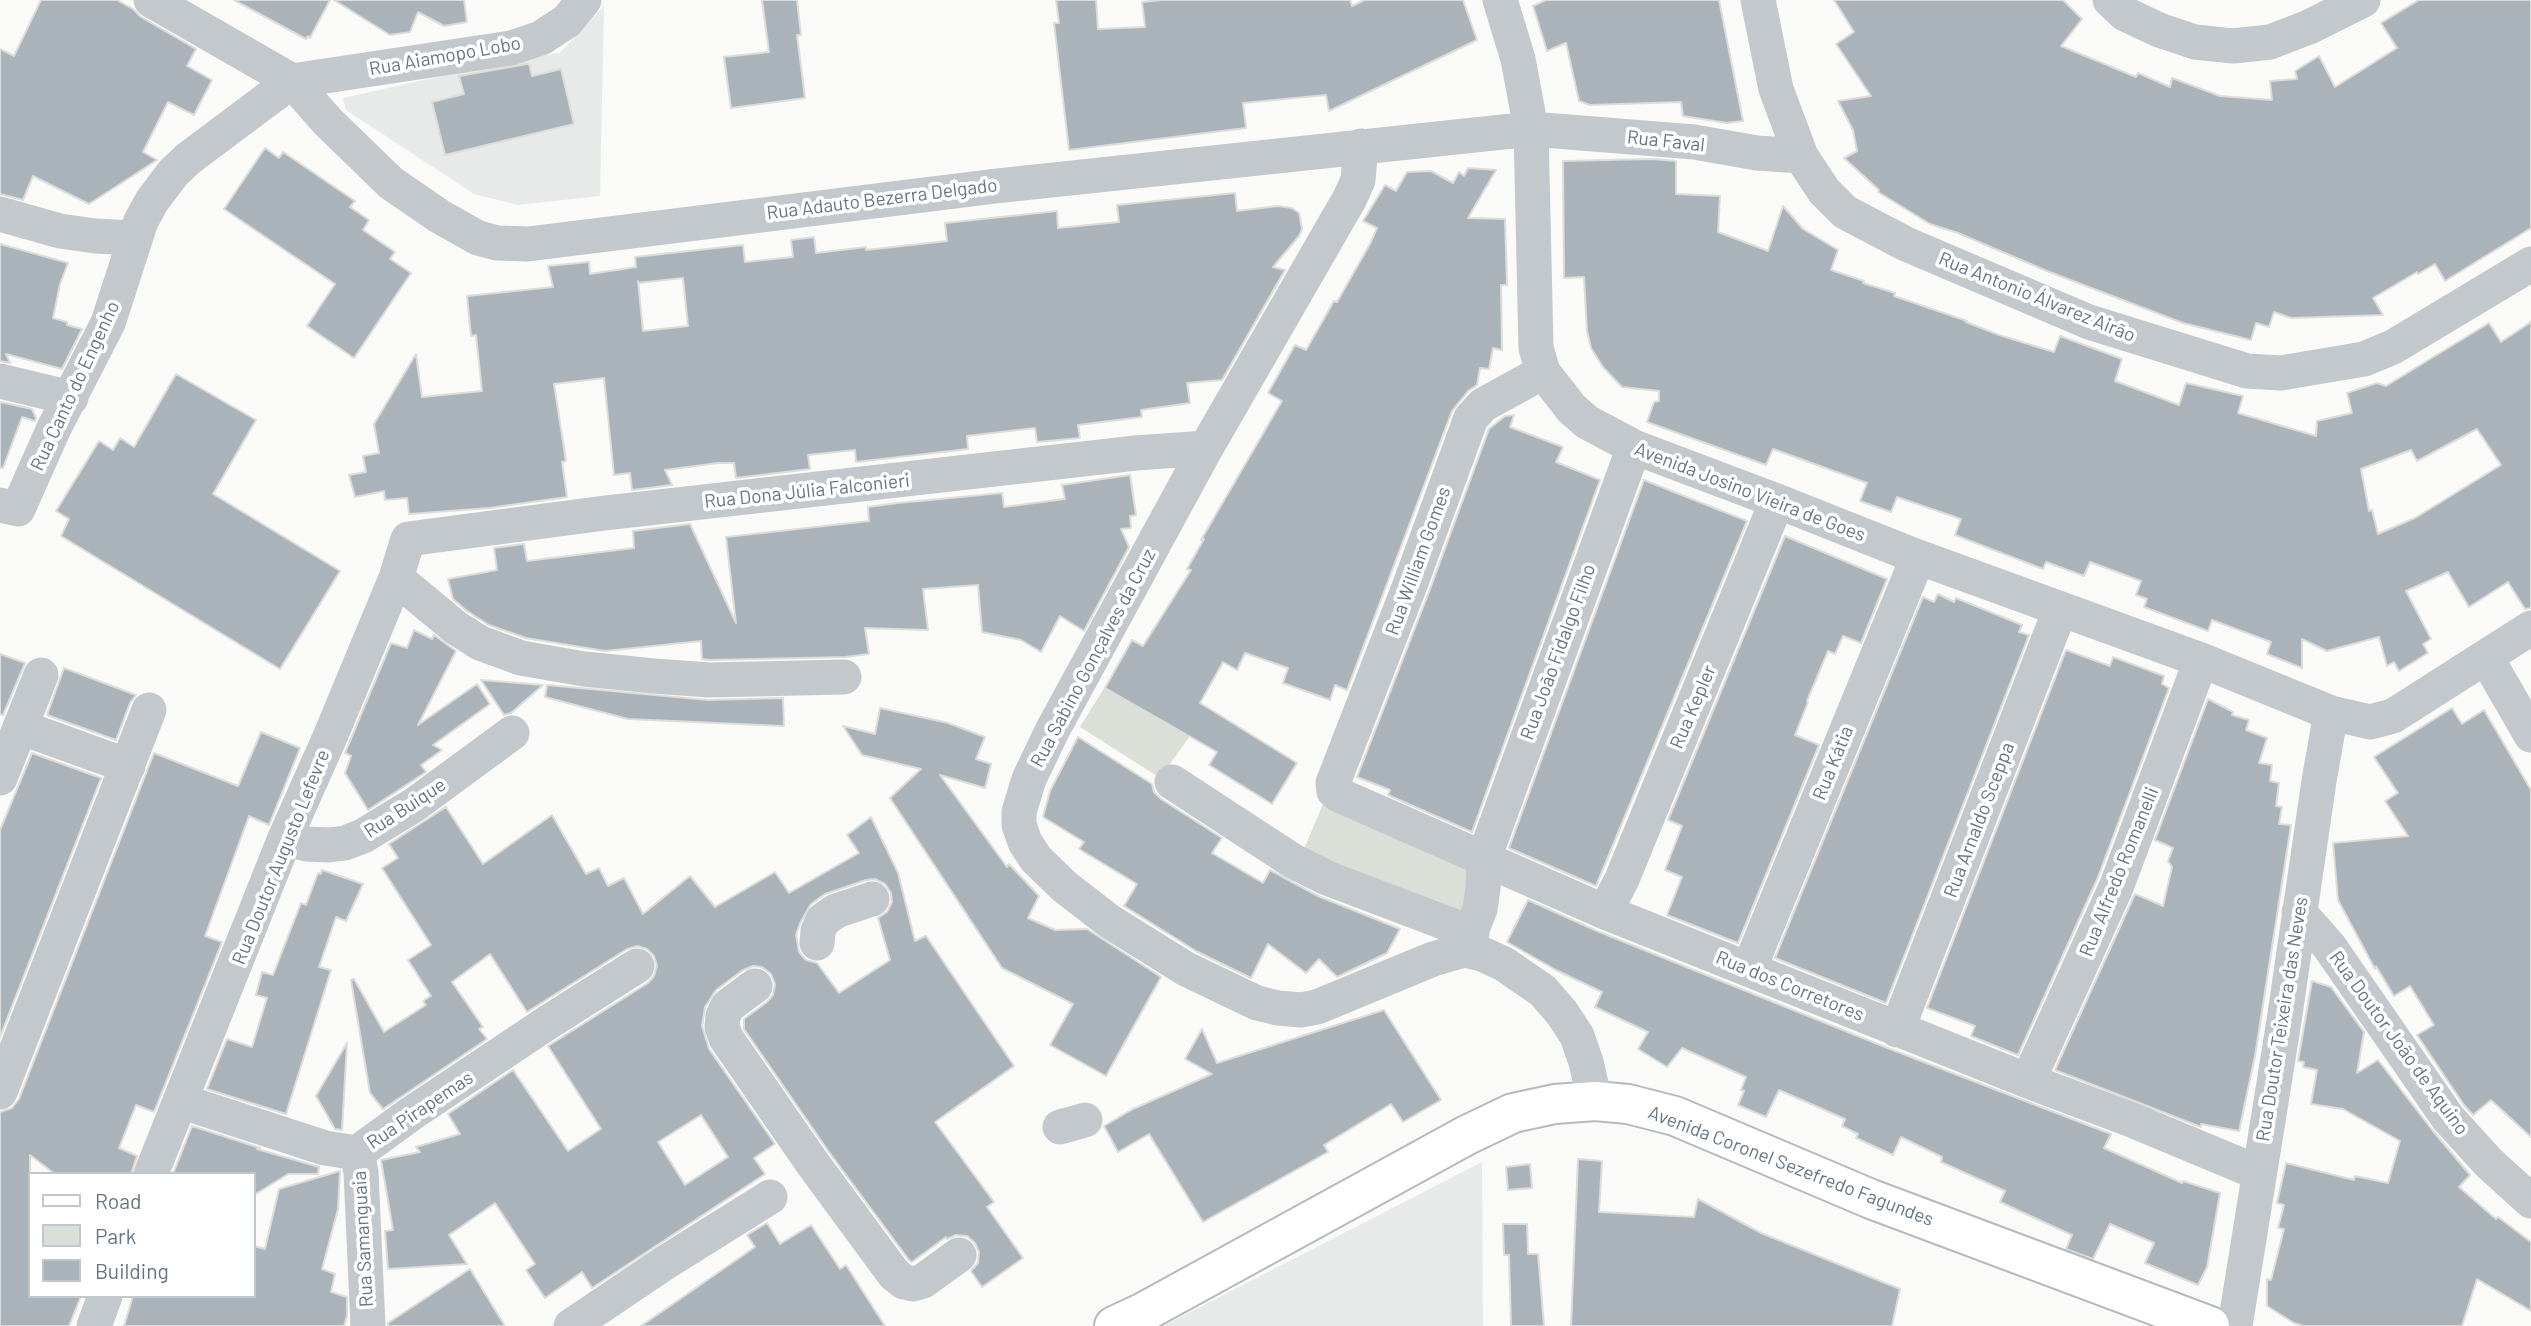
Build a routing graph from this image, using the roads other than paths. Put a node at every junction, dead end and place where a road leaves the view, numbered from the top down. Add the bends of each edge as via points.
1 (151, 0) edge
2 (584, 0) edge
3 (1500, 0) edge
4 (2110, 0) edge
5 (2363, 0) edge
6 (1760, 1) edge
7 (292, 82) junction
8 (1531, 129) junction
9 (1361, 146) junction
10 (1801, 156) junction
11 (0, 214) edge
12 (134, 238) junction
13 (2531, 264) edge
14 (1543, 372) junction
15 (0, 381) edge
16 (71, 398) junction
17 (1634, 447) junction
18 (1206, 449) junction
19 (1777, 501) junction
20 (9, 507) edge
21 (408, 539) joint
22 (1918, 557) junction
23 (396, 578) junction
24 (2060, 610) junction
25 (2531, 628) edge
26 (2486, 657) junction
27 (2201, 660) junction
28 (41, 676) dead end
29 (844, 677) dead end
30 (149, 710) dead end
31 (2331, 713) junction
32 (20, 727) junction
33 (512, 733) dead end
34 (2531, 735) edge
35 (128, 766) junction
36 (0, 778) edge
37 (1172, 782) dead end
38 (1333, 783) joint
39 (285, 838) junction
40 (1483, 858) junction
41 (872, 899) dead end
42 (1605, 912) junction
43 (2299, 912) junction
44 (1468, 942) junction
45 (817, 943) dead end
46 (638, 966) dead end
47 (1751, 970) junction
48 (755, 986) dead end
49 (1898, 1030) junction
50 (2028, 1082) junction
51 (0, 1092) edge
52 (180, 1101) junction
53 (1595, 1101) junction
54 (357, 1153) junction
55 (152, 1172) edge
56 (2259, 1173) junction
57 (770, 1197) dead end
58 (2531, 1201) edge
59 (959, 1255) dead end
60 (104, 1298) edge
61 (2214, 1325) edge
62 (94, 1326) edge
63 (368, 1326) edge
64 (571, 1326) edge
65 (1114, 1326) edge

1 - 7 street, Rua Adauto Bezerra Delgado
2 - 7 street, Rua Aiamopo Lobo via 567,21 541,38 511,48
3 - 8 street, Avenida Josino Vieira de Goes via 1518,59
4 - 5 street via 2125,14 2159,30 2195,42 2233,46 2270,42
6 - 10 street, Rua Antonio Álvarez Airão via 1776,89
7 - 9 street, Rua Adauto Bezerra Delgado via 391,183 439,216 496,243 528,244
7 - 12 street, Rua Canto do Engenho via 188,158 152,201
8 - 9 street, Rua Adauto Bezerra Delgado
8 - 10 street, Rua Faval
8 - 14 street, Avenida Josino Vieira de Goes via 1536,348
9 - 18 street, Rua Sabino Gonçalves da Cruz via 1358,180 1350,198
10 - 13 street, Rua Antonio Álvarez Airão via 1824,191 1845,212 1906,244 2089,322 2248,371 2281,373 2364,359 2393,347
11 - 12 street via 61,231
12 - 16 street, Rua Canto do Engenho via 108,323
14 - 17 street, Avenida Josino Vieira de Goes via 1587,422
14 - 38 street, Rua William Gomes via 1483,405 1471,418
15 - 16 street
16 - 20 street, Rua Canto do Engenho
17 - 19 street, Avenida Josino Vieira de Goes
17 - 40 street, Rua João Fidalgo Filho
18 - 21 street, Rua Dona Júlia Falconieri via 1136,453
18 - 44 street, Rua Sabino Gonçalves da Cruz via 1029,779 1018,812 1025,842 1065,887 1109,921 1203,978 1278,1009 1317,1007
19 - 22 street, Avenida Josino Vieira de Goes
19 - 42 street, Rua Kepler
21 - 23 street, Rua Doutor Augusto Lefevre
22 - 24 street, Avenida Josino Vieira de Goes
22 - 47 street, Rua Kátia
23 - 29 street via 455,627 480,643 520,658 695,679
23 - 39 street, Rua Doutor Augusto Lefevre
24 - 27 street, Avenida Josino Vieira de Goes
24 - 49 street, Rua Arnaldo Sceppa
25 - 26 street, Avenida Josino Vieira de Goes
26 - 31 street, Avenida Josino Vieira de Goes via 2393,716 2370,722
26 - 34 street
27 - 31 street, Avenida Josino Vieira de Goes
27 - 50 street, Rua Alfredo Romanelli via 2117,885
28 - 32 street
30 - 35 street
31 - 43 street, Rua Doutor Teixeira das Neves
32 - 35 street
32 - 36 street
33 - 39 street, Rua Buique via 414,805 363,836 330,845
35 - 51 street
37 - 44 street via 1293,861
38 - 40 street, Rua dos Corretores via 1339,796
39 - 52 street, Rua Doutor Augusto Lefevre
40 - 42 street, Rua dos Corretores
40 - 44 street via 1483,888
41 - 45 street via 823,920
42 - 47 street, Rua dos Corretores
43 - 56 street, Rua Doutor Teixeira das Neves
43 - 58 street, Rua Doutor João de Aquino via 2329,946 2448,1118
44 - 53 street via 1543,991 1562,1013 1577,1036
46 - 54 street, Rua Pirapemas via 400,1120
47 - 49 street, Rua dos Corretores
48 - 59 street via 728,1006 722,1027 726,1038 894,1274 913,1284
49 - 50 street, Rua dos Corretores
50 - 56 street, Rua dos Corretores
52 - 54 street, Rua Pirapemas via 325,1148
52 - 55 street, Rua Doutor Augusto Lefevre
53 - 61 main road, Avenida Coronel Sezefredo Fagundes via 1675,1116 1871,1199
53 - 65 main road, Avenida Coronel Sezefredo Fagundes via 1513,1113
54 - 63 street, Rua Samanguaia
56 - 61 street, Rua Doutor Teixeira das Neves
57 - 64 street
60 - 62 street

